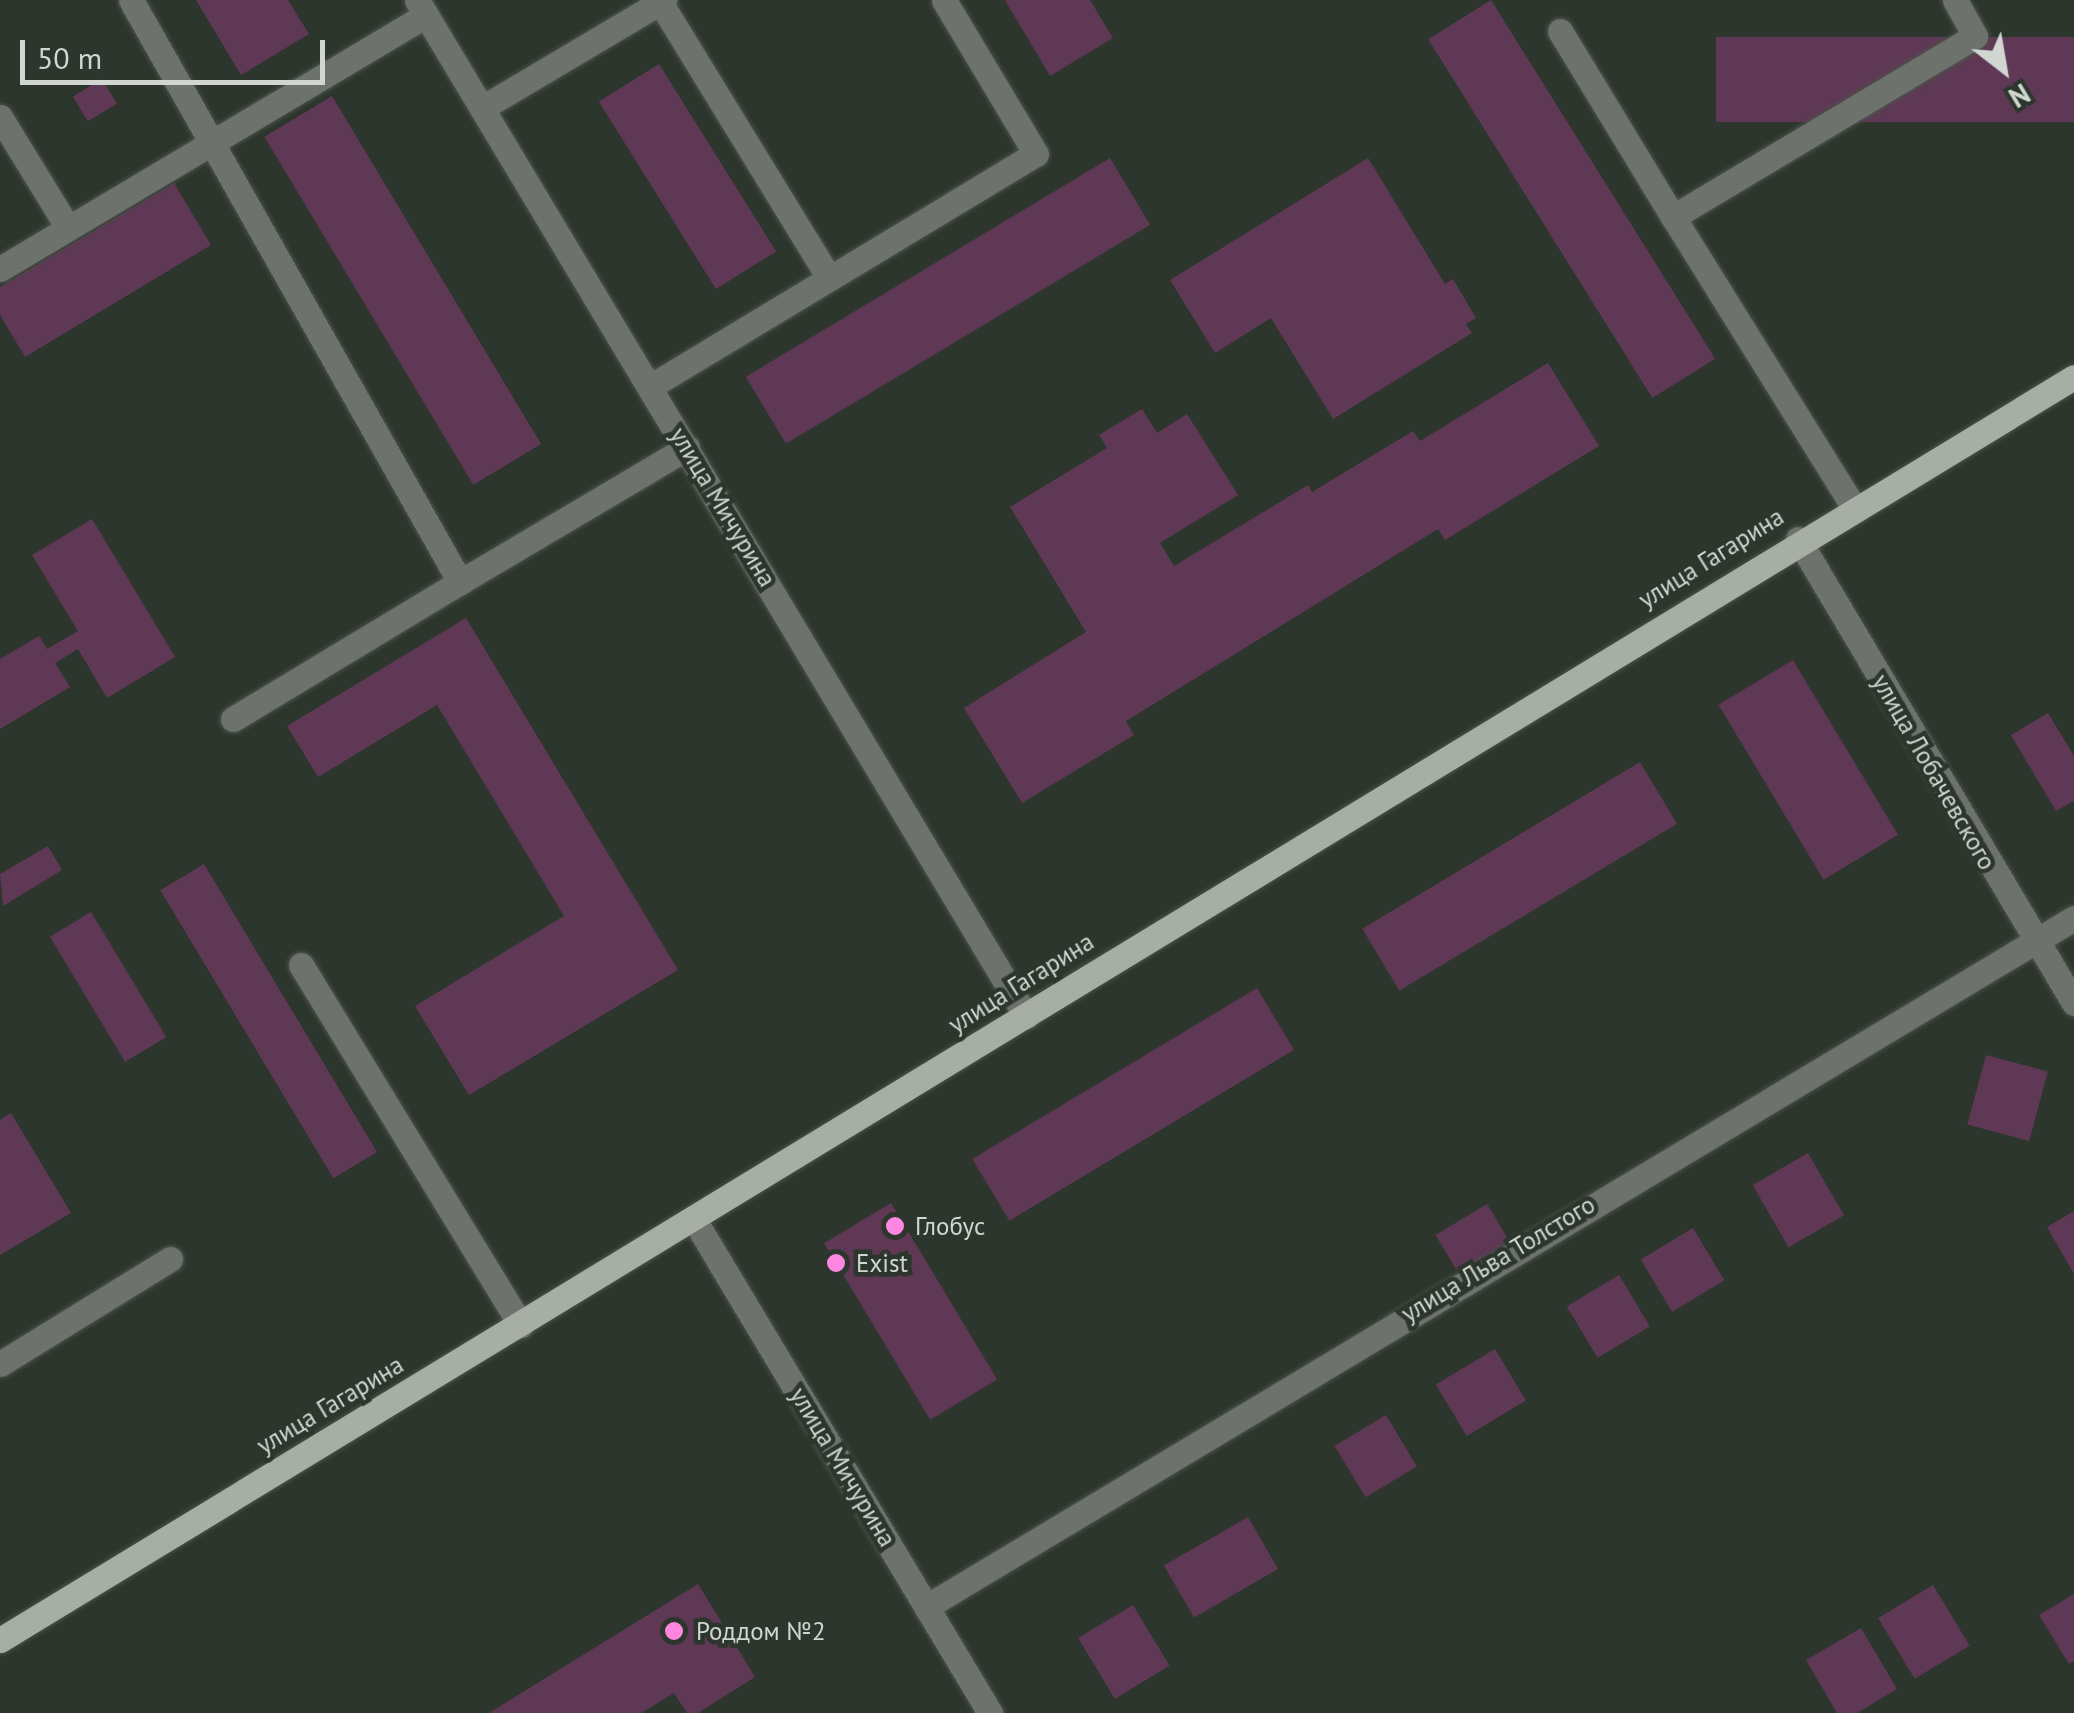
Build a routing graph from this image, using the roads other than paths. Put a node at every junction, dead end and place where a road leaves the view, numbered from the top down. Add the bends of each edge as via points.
1 (130, 0) edge
2 (944, 0) edge
3 (1955, 0) edge
4 (662, 1) edge
5 (421, 7) edge
6 (1560, 30) dead end
7 (482, 108) junction
8 (0, 116) edge
9 (216, 138) junction
10 (1674, 216) junction
11 (68, 228) junction
12 (0, 269) edge
13 (829, 278) junction
14 (2074, 377) edge
15 (651, 386) junction
16 (687, 448) junction
17 (1853, 506) junction
18 (1798, 539) junction
19 (460, 582) junction
20 (233, 719) dead end
21 (2074, 918) edge
22 (2038, 942) junction
23 (301, 965) dead end
24 (2074, 1003) edge
25 (1026, 1016) junction
26 (694, 1221) junction
27 (170, 1258) dead end
28 (522, 1325) junction
29 (0, 1364) edge
30 (926, 1606) junction
31 (0, 1640) edge
32 (990, 1713) edge

1 - 9 street
2 - 13 street via 1036,154
3 - 10 street via 1974,36
4 - 7 street
4 - 13 street
5 - 7 street, улица Мичурина
5 - 9 street
6 - 10 street
7 - 15 street, улица Мичурина
8 - 11 street
9 - 11 street
9 - 19 street
10 - 17 street
11 - 12 street
13 - 15 street
14 - 17 main road, улица Гагарина
15 - 16 street, улица Мичурина
16 - 19 street
16 - 25 street, улица Мичурина
17 - 18 main road, улица Гагарина
18 - 22 street, улица Лобачевского
18 - 25 main road, улица Гагарина
19 - 20 street
21 - 22 street, улица Льва Толстого
22 - 24 street, улица Лобачевского
22 - 30 street, улица Льва Толстого
23 - 28 street
25 - 26 main road, улица Гагарина
26 - 28 main road, улица Гагарина
26 - 30 street, улица Мичурина
27 - 29 street
28 - 31 main road, улица Гагарина
30 - 32 street, улица Мичурина

